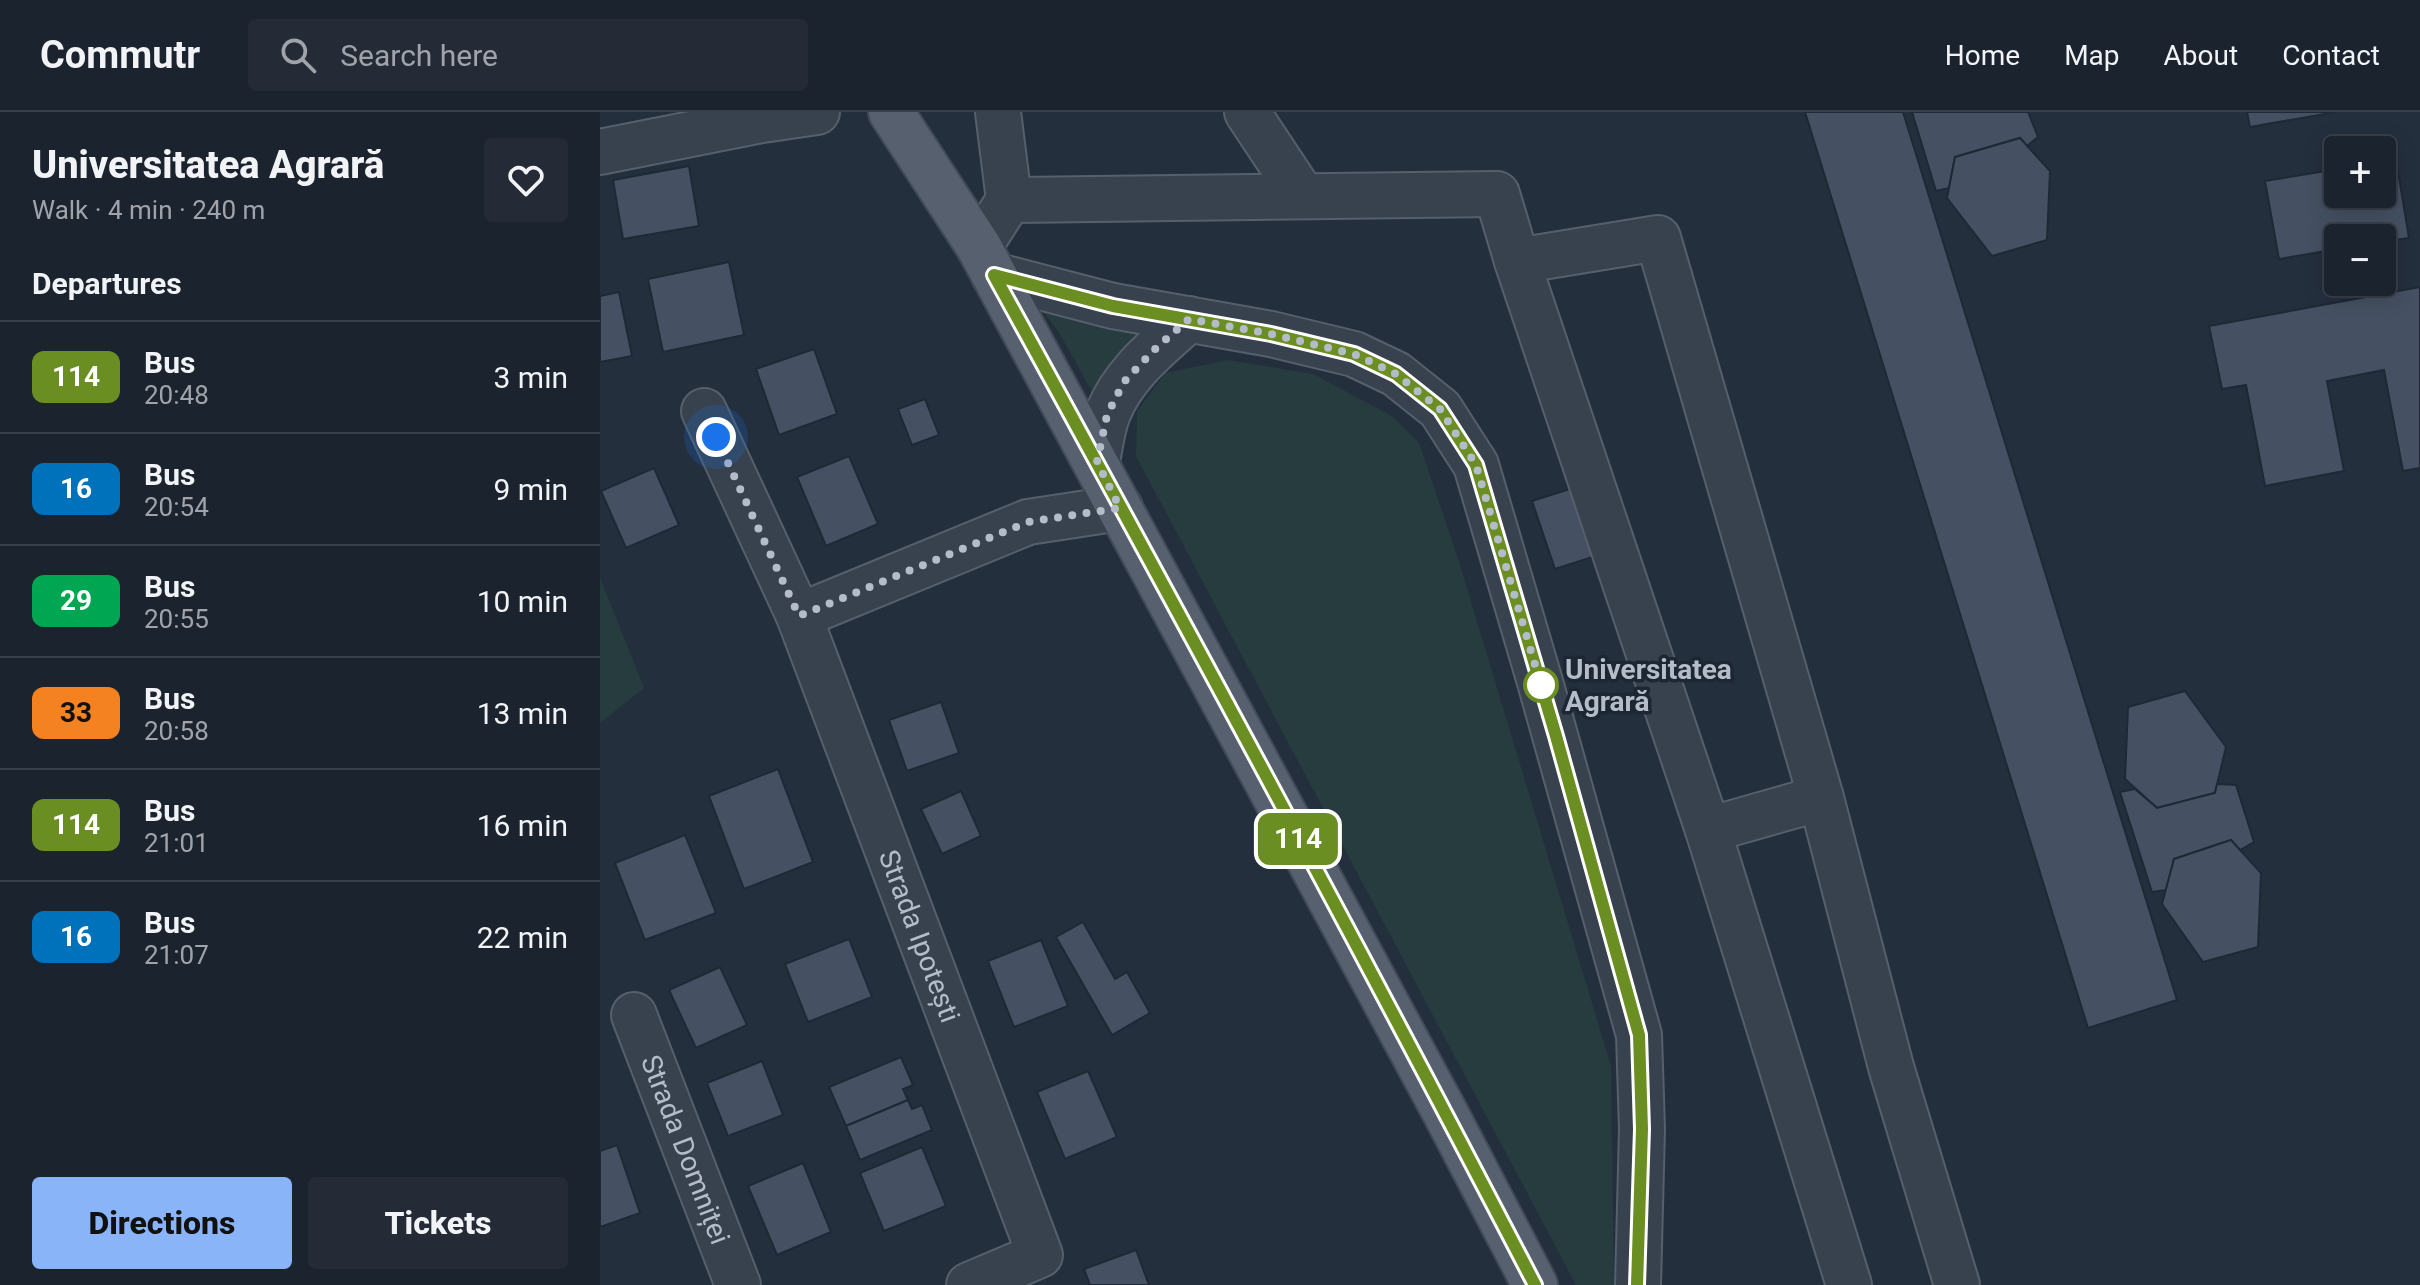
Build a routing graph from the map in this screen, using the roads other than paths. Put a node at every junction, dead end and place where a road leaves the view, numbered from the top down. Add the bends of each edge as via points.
1 (817, 112) edge
2 (891, 112) edge
3 (998, 112) edge
4 (1247, 112) edge
5 (600, 152) edge
6 (1302, 195) junction
7 (1009, 200) junction
8 (987, 261) junction
9 (1517, 261) junction
10 (1189, 319) junction
11 (704, 411) dead end
12 (1097, 462) junction
13 (1120, 508) junction
14 (799, 616) junction
15 (1821, 798) junction
16 (1708, 830) junction
17 (634, 1015) dead end
18 (738, 1285) edge
19 (969, 1285) edge
20 (1535, 1285) edge
21 (1638, 1285) edge
22 (1849, 1285) edge
23 (1957, 1285) edge

1 - 5 street
2 - 8 main road
3 - 7 street
4 - 6 street
6 - 7 street
6 - 9 street via 1497,194
7 - 8 street
8 - 10 street via 1113,306
8 - 12 main road
9 - 15 street via 1658,238
9 - 16 street
10 - 12 street via 1124,382 1107,415
10 - 21 street via 1354,354 1396,374 1440,409 1476,465 1639,1035
11 - 14 street, Strada Ipotești
12 - 13 main road
13 - 14 street via 1028,522
13 - 20 main road
14 - 19 street, Strada Ipotești via 1040,1255
15 - 16 street
15 - 23 street via 1891,1067
16 - 22 street
17 - 18 street, Strada Domniței

